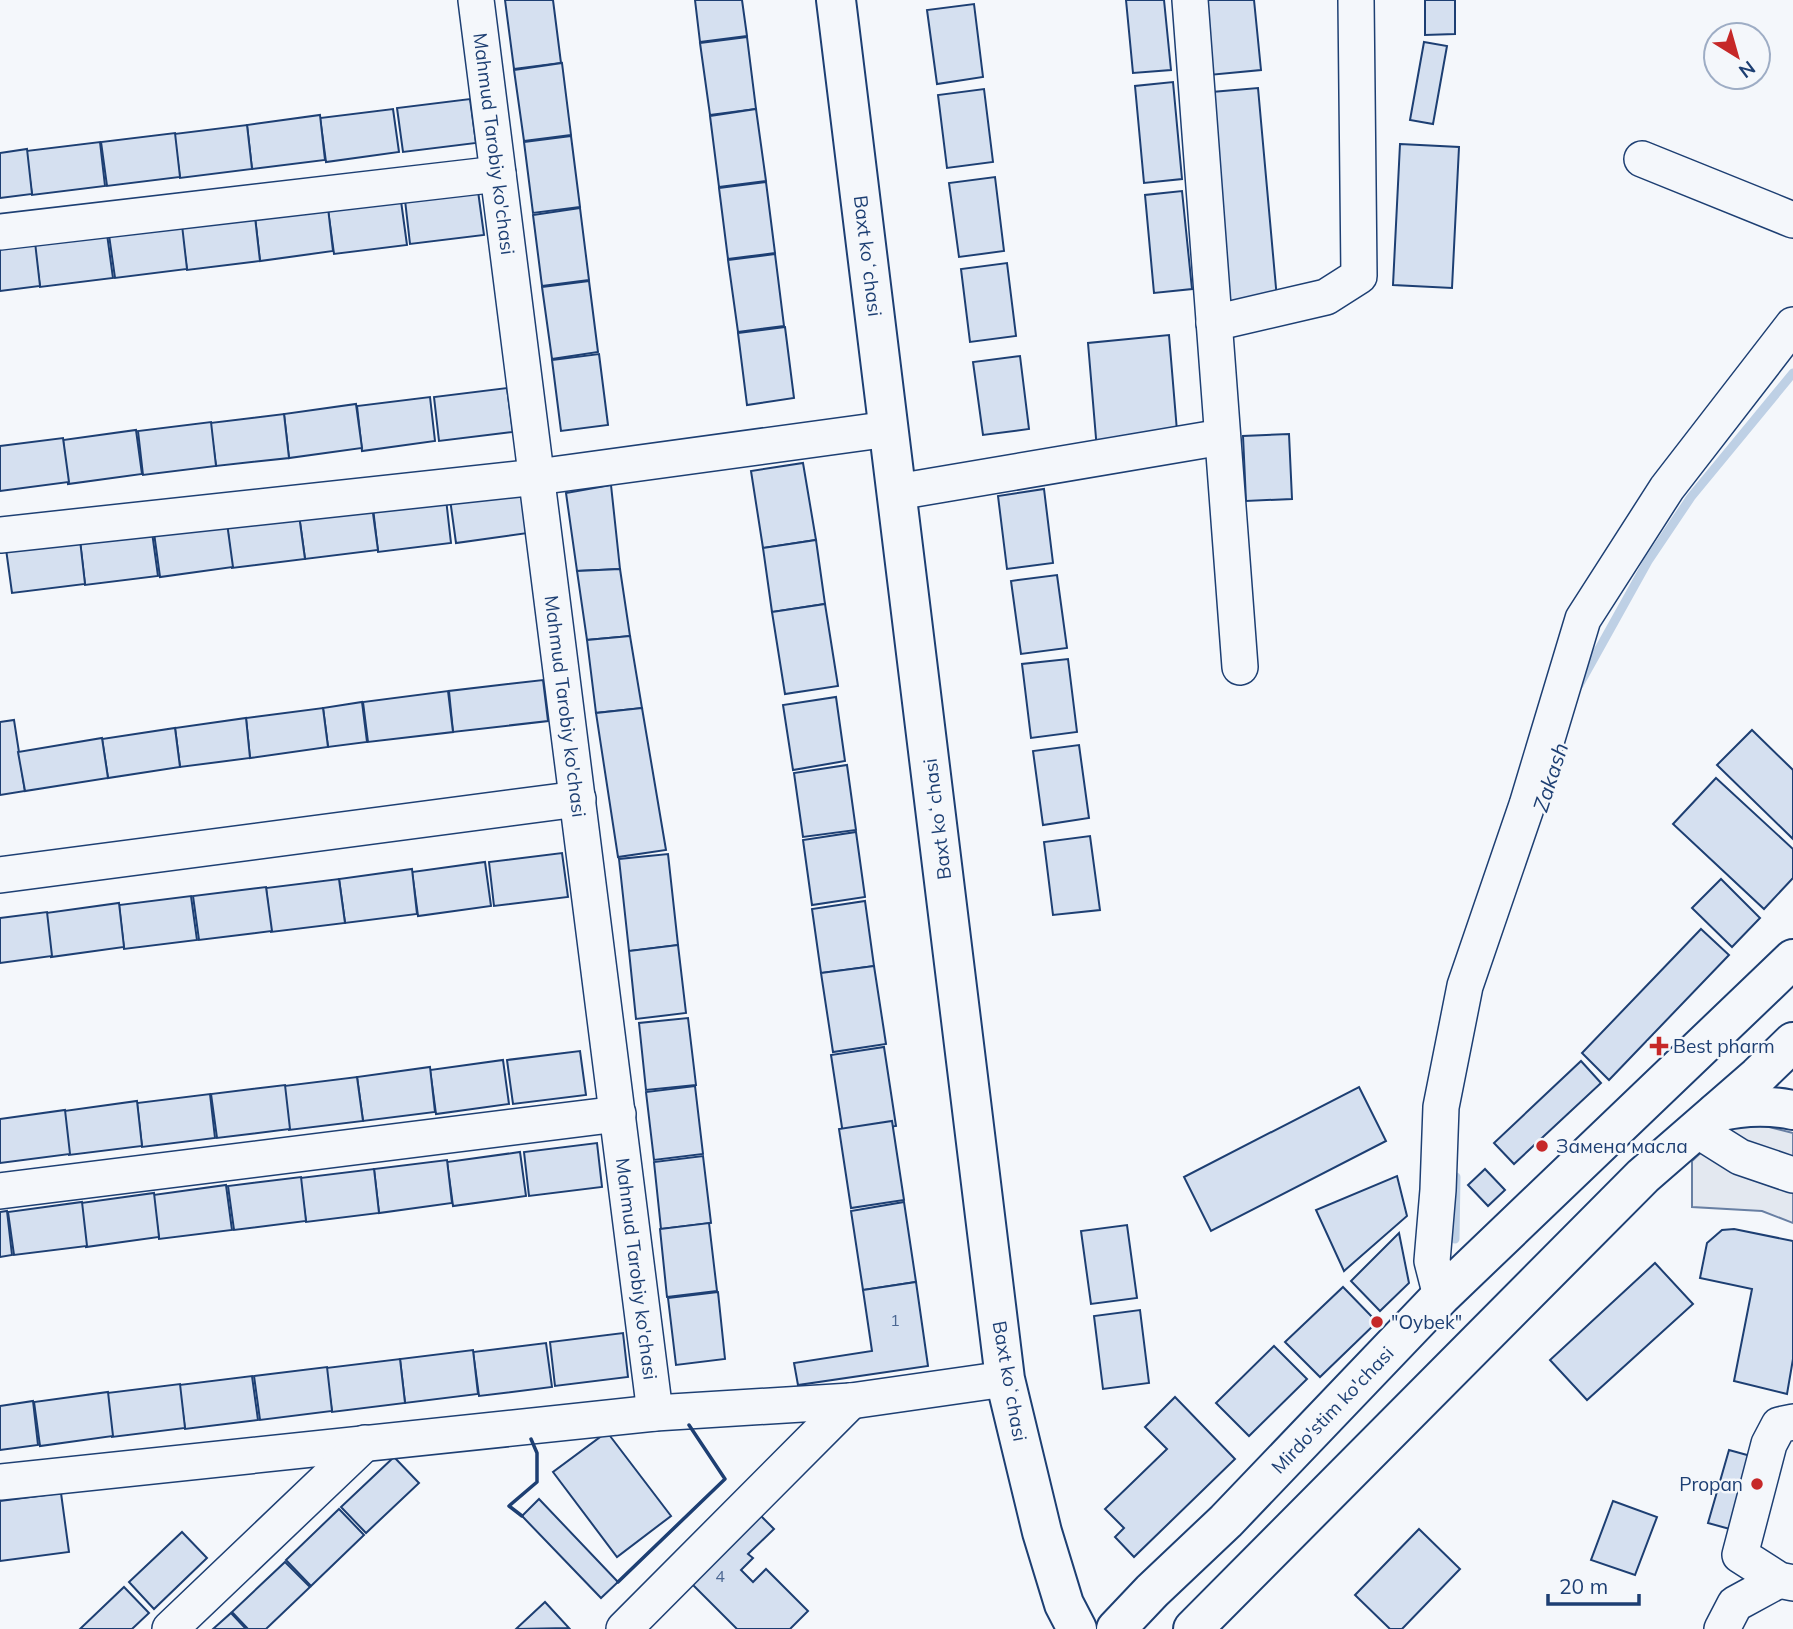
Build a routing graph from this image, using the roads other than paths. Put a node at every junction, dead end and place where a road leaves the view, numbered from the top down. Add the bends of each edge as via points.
1 (476, 0) edge
2 (836, 0) edge
3 (1190, 0) edge
4 (1356, 0) edge
5 (1642, 159) dead end
6 (498, 174) junction
7 (1793, 220) edge
8 (0, 232) edge
9 (1214, 323) junction
10 (1793, 325) edge
11 (889, 429) junction
12 (1223, 437) junction
13 (537, 477) junction
14 (897, 492) junction
15 (0, 535) edge
16 (1240, 667) dead end
17 (578, 799) junction
18 (0, 875) edge
19 (1793, 959) edge
20 (1793, 1042) edge
21 (1793, 1110) edge
22 (618, 1114) junction
23 (1707, 1121) junction
24 (1793, 1175) edge
25 (0, 1191) edge
26 (1441, 1296) junction
27 (1005, 1379) junction
28 (852, 1401) junction
29 (655, 1413) junction
30 (1793, 1422) edge
31 (365, 1443) junction
32 (0, 1482) edge
33 (1786, 1581) edge
34 (170, 1629) edge
35 (624, 1629) edge
36 (1076, 1629) edge
37 (1116, 1629) edge
38 (1193, 1629) edge
39 (1722, 1629) edge

1 - 6 street, Mahmud Tarobiy ko'chasi
2 - 11 main road, Baxt koʻchasi
3 - 9 street
4 - 9 street via 1359,276 1326,298
5 - 7 street
6 - 8 street
6 - 13 street, Mahmud Tarobiy ko'chasi
9 - 12 street
10 - 26 street via 1667,488 1583,619 1527,806 1465,986 1441,1107 1432,1261
11 - 13 street
11 - 14 main road, Baxt koʻchasi
12 - 14 street
12 - 16 street
13 - 15 street
13 - 17 street, Mahmud Tarobiy ko'chasi
14 - 27 main road, Baxt koʻchasi
17 - 18 street
17 - 22 street, Mahmud Tarobiy ko'chasi
19 - 26 main road, Mirdo'stim ko'chasi
20 - 23 main road
21 - 23 main road via 1773,1106 1727,1110
22 - 25 street
22 - 29 street, Mahmud Tarobiy ko'chasi
23 - 24 street via 1740,1157
23 - 38 main road via 1643,1177
26 - 37 main road, Mirdo'stim ko'chasi
27 - 28 street
27 - 36 main road, Baxt koʻchasi via 1042,1532
28 - 29 street
28 - 35 street
29 - 31 street
30 - 33 street via 1779,1425 1769,1444 1740,1555
31 - 32 street
31 - 34 street
33 - 39 street via 1735,1604

